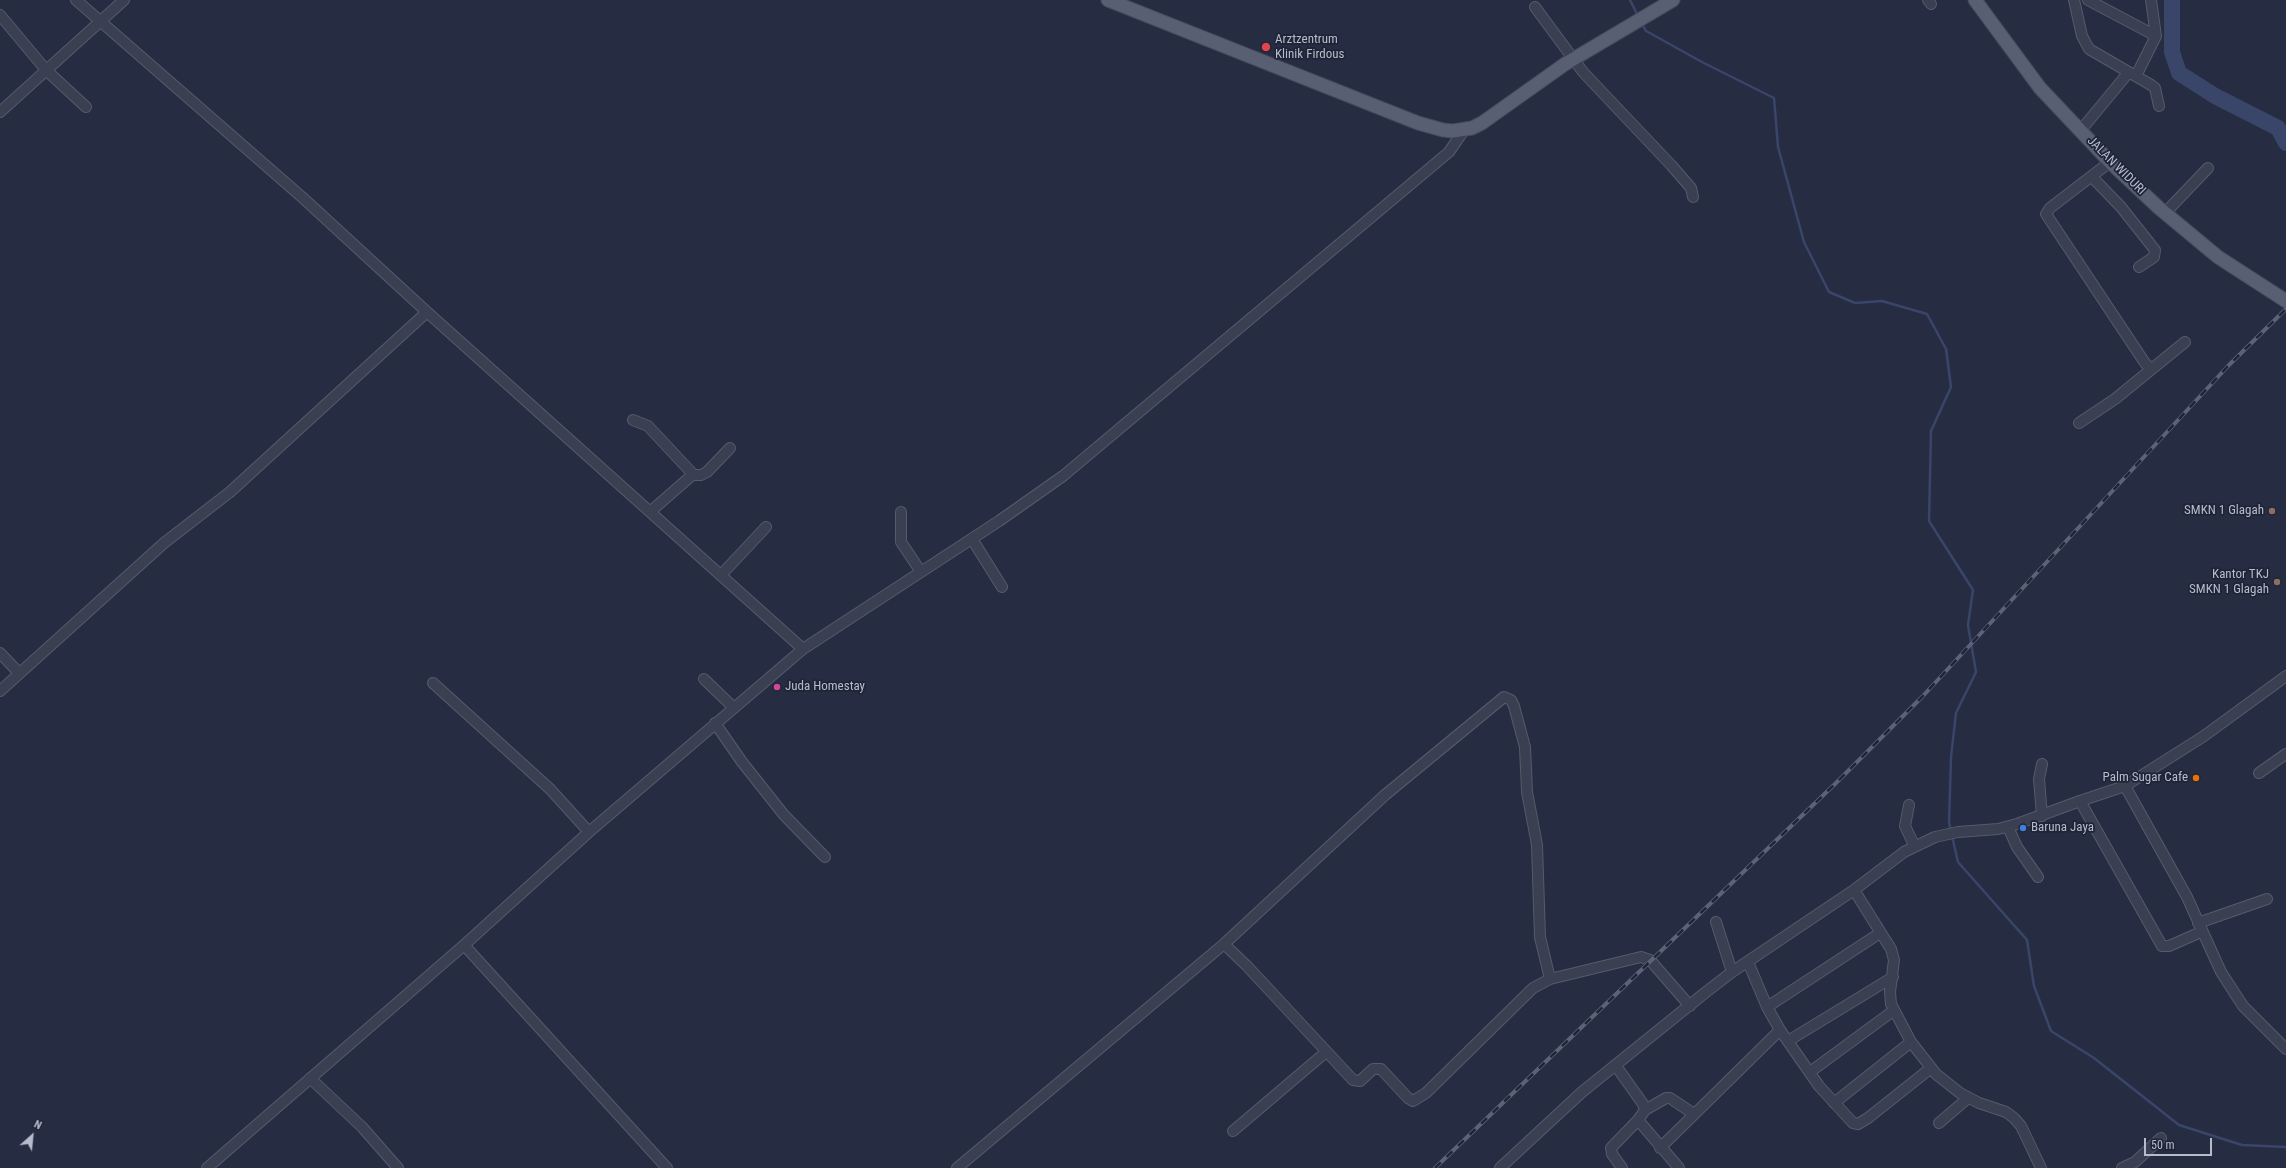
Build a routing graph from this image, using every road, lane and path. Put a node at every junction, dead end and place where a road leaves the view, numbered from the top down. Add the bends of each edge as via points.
1 (76, 0) edge
2 (124, 0) edge
3 (1673, 0) edge
4 (1975, 0) edge
5 (2074, 0) edge
6 (2088, 0) edge
7 (2151, 0) edge
8 (1114, 1) edge
9 (1535, 7) dead end
10 (0, 15) edge
11 (99, 22) junction
12 (2156, 36) junction
13 (1574, 59) junction
14 (46, 70) junction
15 (2133, 74) junction
16 (2159, 106) dead end
17 (2, 107) edge
18 (86, 107) dead end
19 (1464, 130) junction
20 (2081, 130) junction
21 (2107, 164) junction
22 (2208, 168) dead end
23 (2093, 176) junction
24 (1693, 197) dead end
25 (2166, 213) junction
26 (2139, 267) dead end
27 (2286, 301) edge
28 (427, 312) junction
29 (2185, 342) dead end
30 (2151, 369) junction
31 (633, 420) dead end
32 (2079, 422) dead end
33 (730, 448) dead end
34 (691, 475) junction
35 (651, 511) junction
36 (901, 512) dead end
37 (766, 527) dead end
38 (972, 539) junction
39 (921, 572) junction
40 (721, 575) junction
41 (1002, 587) dead end
42 (803, 649) junction
43 (0, 653) edge
44 (19, 673) junction
45 (2286, 676) edge
46 (704, 679) dead end
47 (433, 684) dead end
48 (0, 691) edge
49 (734, 708) junction
50 (716, 723) junction
51 (2286, 754) edge
52 (2042, 764) dead end
53 (2259, 773) dead end
54 (2125, 786) junction
55 (2080, 800) junction
56 (1909, 805) dead end
57 (2042, 816) junction
58 (2008, 827) junction
59 (589, 832) junction
60 (1914, 845) junction
61 (825, 857) dead end
62 (2038, 877) dead end
63 (1854, 890) junction
64 (2267, 899) dead end
65 (1716, 922) dead end
66 (2199, 928) junction
67 (1880, 933) junction
68 (1224, 944) junction
69 (464, 945) junction
70 (1748, 962) junction
71 (1732, 972) junction
72 (1893, 977) junction
73 (1550, 980) junction
74 (1690, 1006) junction
75 (1767, 1007) junction
76 (1893, 1011) junction
77 (1780, 1030) junction
78 (1788, 1041) junction
79 (1911, 1042) junction
80 (2286, 1049) edge
81 (1326, 1052) junction
82 (1616, 1066) junction
83 (1931, 1068) junction
84 (1810, 1072) junction
85 (310, 1078) junction
86 (1968, 1098) junction
87 (1834, 1103) junction
88 (1645, 1110) junction
89 (1694, 1114) junction
90 (1638, 1120) junction
91 (1939, 1123) dead end
92 (1233, 1131) dead end
93 (2161, 1138) dead end
94 (1660, 1148) junction
95 (207, 1168) edge
96 (398, 1168) edge
97 (667, 1168) edge
98 (957, 1168) edge
99 (1500, 1168) edge
100 (1622, 1168) edge
101 (1679, 1168) edge
102 (2041, 1168) edge
103 (2122, 1168) edge

1 - 11 street
2 - 11 street
3 - 13 main road
4 - 20 main road, JALAN WIDURI via 2040,88
5 - 15 street via 2082,36 2088,49
6 - 12 street
7 - 12 street
8 - 19 main road via 1418,123 1443,130
9 - 13 street
10 - 14 street
11 - 14 street
11 - 28 street via 303,198
12 - 15 street
13 - 19 main road via 1490,118
13 - 24 street via 1607,100 1630,121 1691,188
14 - 17 street
14 - 18 street
15 - 16 street via 2155,88
15 - 20 street
19 - 38 street via 1449,152 1063,476
20 - 21 main road, JALAN WIDURI
21 - 23 street
21 - 25 main road, JALAN WIDURI
22 - 25 street
23 - 26 street via 2155,250 2154,257
23 - 30 street via 2050,208 2046,214
25 - 27 main road, JALAN WIDURI via 2218,257
28 - 35 street
28 - 44 street via 230,492 164,543
29 - 30 street
30 - 32 street via 2115,399
31 - 34 street via 648,426
33 - 34 street via 707,472
34 - 35 street
35 - 40 street
36 - 39 street via 901,542
37 - 40 street
38 - 39 street
38 - 41 street
39 - 42 street
40 - 42 street
42 - 49 street
43 - 44 street
44 - 48 street
45 - 54 street via 2204,736
46 - 49 street
47 - 59 street via 550,789
49 - 50 street
50 - 59 street
50 - 61 street via 742,762 780,809
51 - 53 street
52 - 57 street via 2039,779
54 - 55 street
54 - 66 street via 2176,876
55 - 57 street
55 - 66 street via 2162,946 2169,946
56 - 60 street via 1905,826
57 - 58 street
58 - 60 street via 1958,832
58 - 62 street via 2017,847
59 - 69 street
60 - 63 street
63 - 67 street
63 - 70 street
64 - 66 street
65 - 71 street
66 - 80 street via 2221,972 2243,1006
67 - 72 street via 1893,955
67 - 75 street
68 - 73 street via 1386,795 1504,697 1511,700 1514,706 1525,747 1527,792 1537,844 1540,936
68 - 81 street via 1248,966
68 - 98 street
69 - 85 street
69 - 97 street
70 - 71 street
70 - 75 street
71 - 74 street
72 - 76 street via 1890,992
72 - 78 street
73 - 74 street via 1641,957 1650,960
73 - 81 street via 1534,988 1415,1100 1408,1098 1387,1074 1378,1068 1373,1069 1360,1081 1353,1080
74 - 82 street
75 - 77 street
76 - 79 street
76 - 84 street
77 - 78 street
77 - 89 street
78 - 84 street
79 - 83 street
79 - 87 street
81 - 92 street
82 - 88 street
82 - 99 street via 1558,1113
83 - 86 street
83 - 87 street via 1858,1124 1851,1121
84 - 87 street
85 - 95 street
85 - 96 street via 362,1128
86 - 91 street
86 - 102 street via 2010,1114 2021,1126
88 - 89 street via 1670,1098
88 - 90 street
89 - 94 street
90 - 94 street
90 - 100 street via 1611,1148 1612,1154
93 - 103 street via 2135,1162
94 - 101 street

